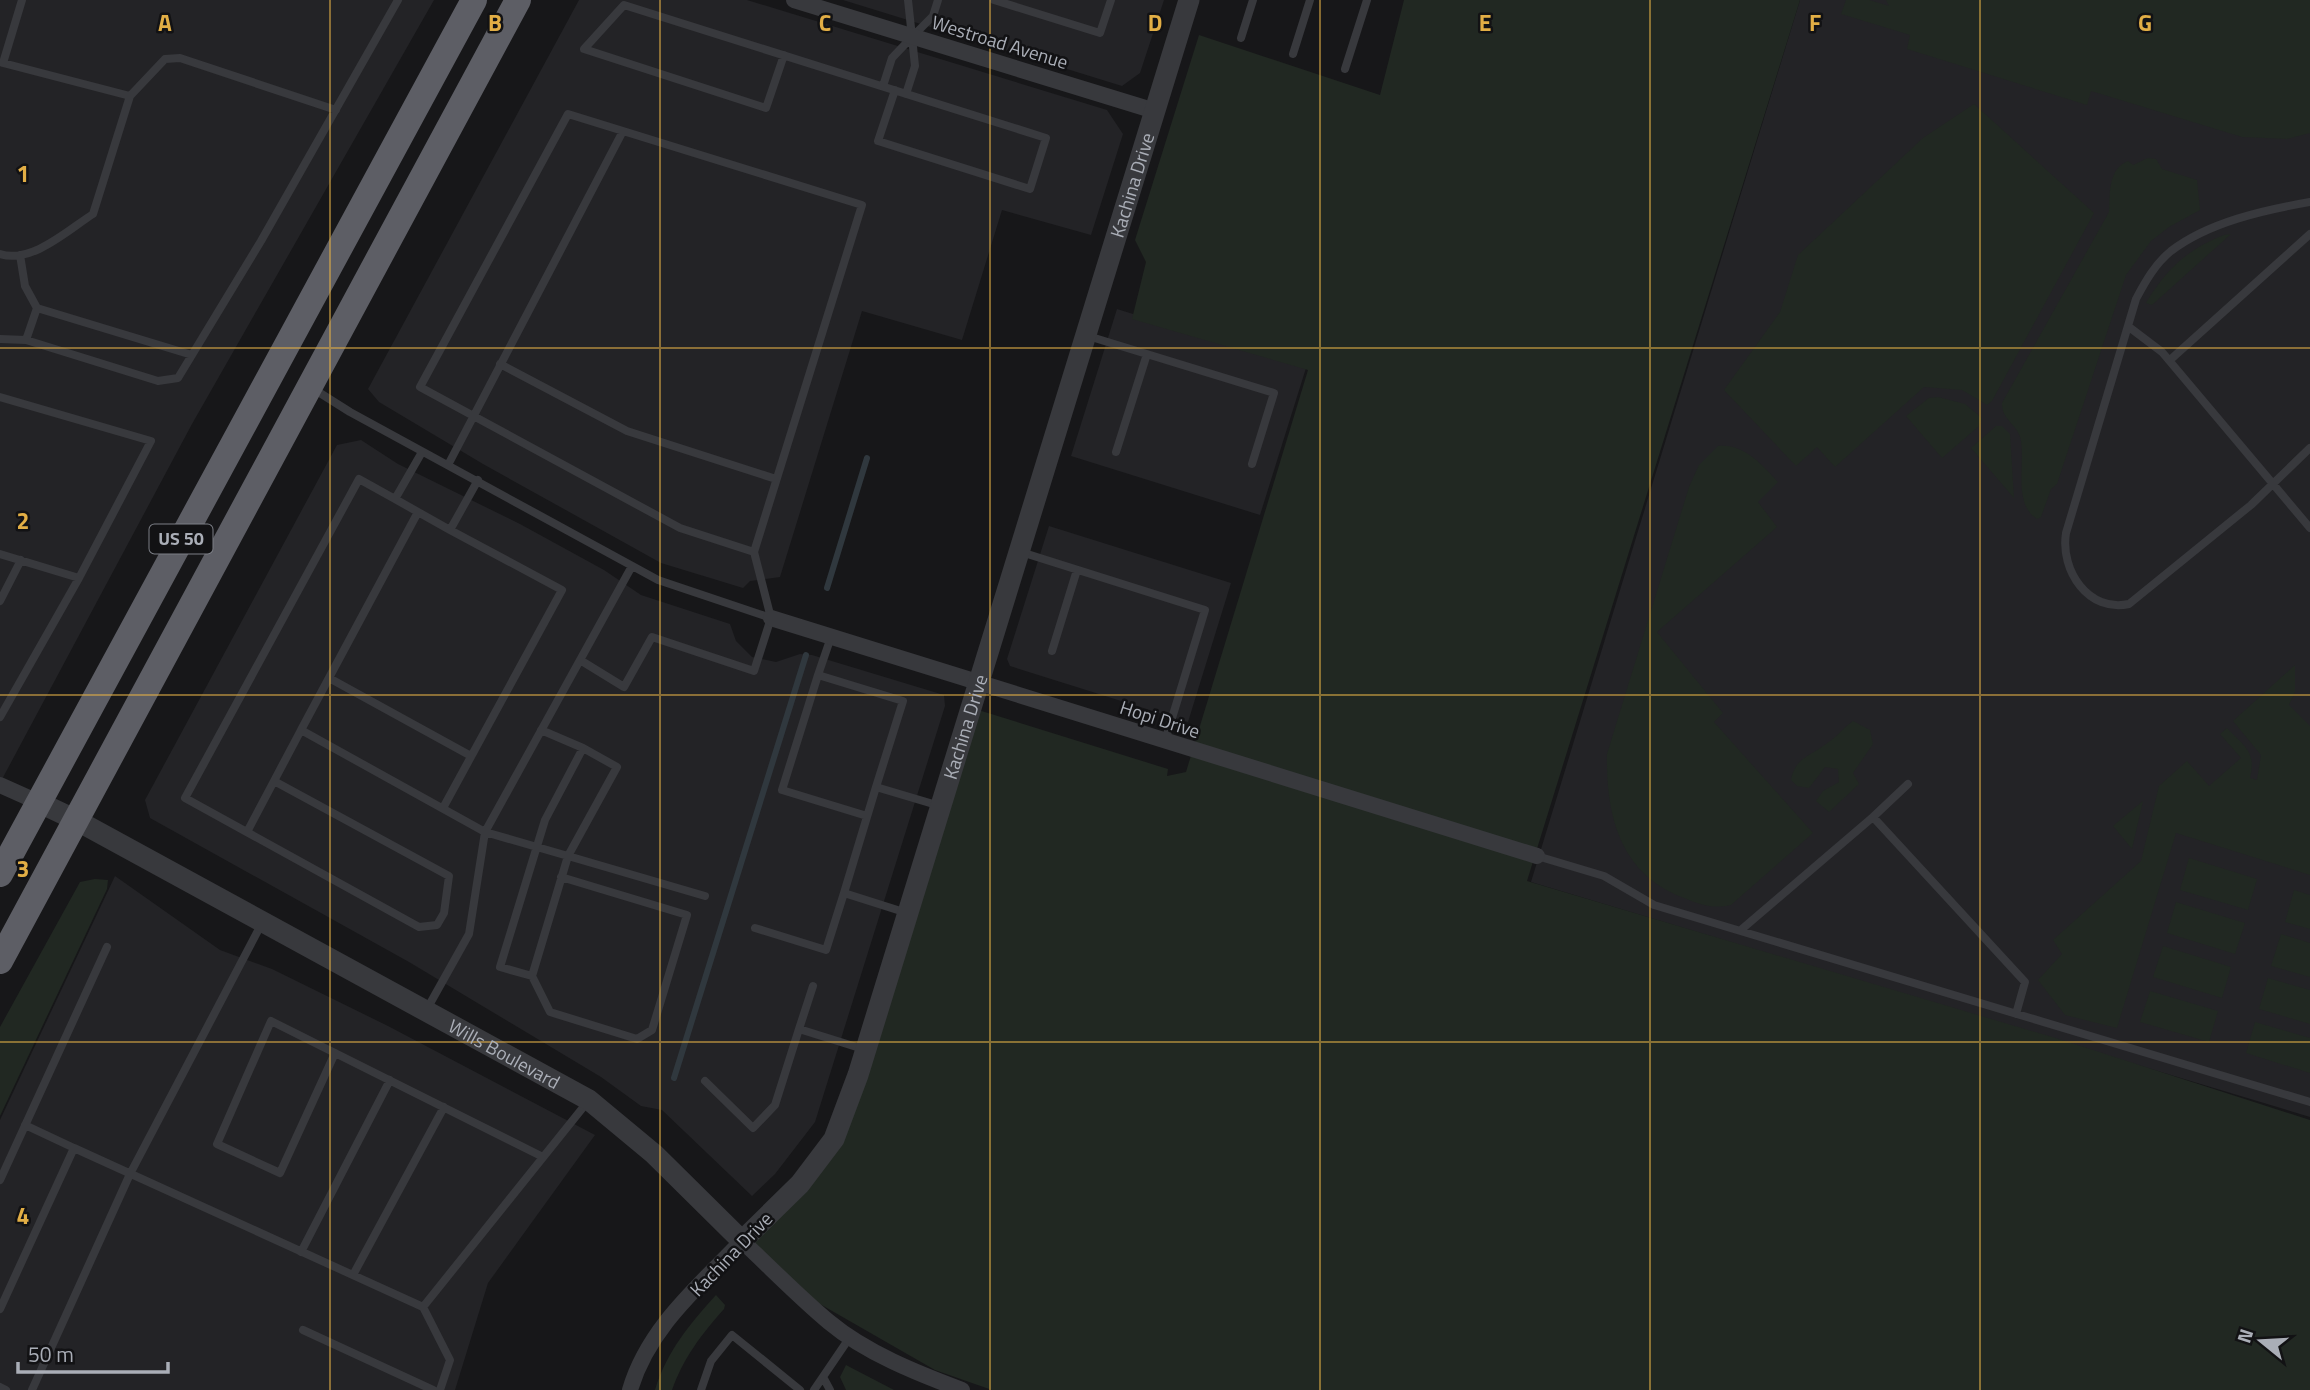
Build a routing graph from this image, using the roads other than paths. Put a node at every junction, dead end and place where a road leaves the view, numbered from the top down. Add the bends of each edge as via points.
1 (22, 0) edge
2 (398, 0) edge
3 (474, 0) edge
4 (518, 0) edge
5 (794, 0) edge
6 (908, 0) edge
7 (937, 0) edge
8 (994, 0) edge
9 (1111, 0) edge
10 (1189, 0) edge
11 (1253, 0) edge
12 (1310, 0) edge
13 (1367, 0) edge
14 (912, 37) junction
15 (1241, 38) dead end
16 (1293, 54) dead end
17 (784, 55) junction
18 (1, 64) edge
19 (1345, 69) dead end
20 (883, 86) junction
21 (895, 90) junction
22 (906, 94) junction
23 (130, 96) junction
24 (336, 110) junction
25 (1155, 111) junction
26 (623, 131) junction
27 (2310, 202) edge
28 (2310, 234) edge
29 (0, 254) edge
30 (20, 256) junction
31 (37, 308) junction
32 (2129, 327) junction
33 (1085, 335) junction
34 (0, 339) edge
35 (26, 340) junction
36 (1147, 354) junction
37 (192, 355) junction
38 (2170, 360) junction
39 (500, 364) junction
40 (309, 385) junction
41 (0, 397) edge
42 (473, 415) junction
43 (2310, 448) edge
44 (422, 452) junction
45 (1116, 452) dead end
46 (1252, 464) dead end
47 (448, 465) junction
48 (776, 479) junction
49 (478, 480) junction
50 (2273, 482) junction
51 (395, 499) junction
52 (418, 512) junction
53 (2310, 528) edge
54 (450, 530) junction
55 (1018, 551) junction
56 (754, 552) junction
57 (0, 554) edge
58 (21, 560) junction
59 (632, 566) junction
60 (1077, 570) junction
61 (79, 578) junction
62 (0, 601) edge
63 (771, 618) junction
64 (831, 637) junction
65 (1052, 651) dead end
66 (580, 660) junction
67 (818, 675) junction
68 (329, 678) junction
69 (977, 681) junction
70 (0, 717) edge
71 (301, 730) junction
72 (541, 730) junction
73 (1164, 743) junction
74 (583, 748) junction
75 (471, 756) junction
76 (274, 781) junction
77 (1908, 784) dead end
78 (0, 785) edge
79 (876, 787) junction
80 (38, 802) junction
81 (940, 806) junction
82 (443, 808) junction
83 (867, 816) junction
84 (1873, 817) junction
85 (76, 820) junction
86 (247, 832) junction
87 (485, 832) junction
88 (536, 846) junction
89 (568, 856) junction
90 (1537, 856) joint
91 (0, 874) edge
92 (561, 877) junction
93 (844, 893) junction
94 (705, 896) dead end
95 (907, 912) junction
96 (262, 923) junction
97 (755, 928) dead end
98 (1742, 929) junction
99 (107, 947) dead end
100 (0, 961) edge
101 (532, 976) junction
102 (813, 986) dead end
103 (426, 1012) junction
104 (2016, 1014) junction
105 (799, 1029) junction
106 (866, 1050) junction
107 (335, 1053) junction
108 (390, 1080) junction
109 (705, 1081) dead end
110 (589, 1100) junction
111 (2310, 1102) edge
112 (444, 1107) junction
113 (25, 1125) junction
114 (74, 1148) junction
115 (543, 1157) junction
116 (130, 1174) junction
117 (0, 1180) edge
118 (742, 1241) junction
119 (302, 1252) junction
120 (353, 1275) junction
121 (423, 1307) junction
122 (0, 1309) edge
123 (303, 1330) dead end
124 (850, 1337) junction
125 (823, 1377) junction
126 (0, 1387) edge
127 (943, 1387) edge
128 (6, 1390) edge
129 (32, 1390) edge
130 (433, 1390) edge
131 (440, 1390) edge
132 (630, 1390) edge
133 (701, 1390) edge
134 (800, 1390) edge
135 (814, 1390) edge
136 (830, 1390) edge
137 (962, 1390) edge

1 - 18 lane
2 - 24 lane
3 - 80 highway, US 50
4 - 40 highway, US 50
5 - 14 street, Westroad Avenue
6 - 14 lane
7 - 14 lane via 933,16
8 - 9 lane via 1100,33
10 - 25 street, Kachina Drive
11 - 15 lane
12 - 16 lane
13 - 19 lane
14 - 20 lane via 892,58
14 - 22 lane via 915,66
14 - 25 street, Westroad Avenue
17 - 17 lane via 766,108 584,49 624,5
17 - 20 lane
18 - 23 lane
20 - 21 lane
21 - 22 lane
21 - 22 lane via 878,141 1030,189 1046,138
23 - 24 lane via 165,59 180,58
23 - 30 lane via 93,214
24 - 37 lane
25 - 33 street, Kachina Drive
26 - 39 lane
26 - 42 lane via 568,114 420,387
26 - 48 lane via 862,205
27 - 32 lane via 2218,226 2171,252 2150,274 2136,299
28 - 38 lane
29 - 30 lane
30 - 31 lane via 25,286
31 - 35 lane
31 - 37 lane
32 - 38 lane
32 - 50 lane via 2066,533 2068,566 2083,589 2107,606 2137,600
33 - 36 lane
33 - 55 street, Kachina Drive
34 - 35 lane
35 - 37 lane via 158,381 178,378
36 - 45 lane
36 - 46 lane via 1274,393
38 - 50 lane
39 - 42 lane
39 - 48 lane via 627,431
40 - 44 lane
40 - 85 highway, US 50
41 - 61 lane via 151,441
42 - 47 lane
42 - 56 lane via 680,528
43 - 50 lane
44 - 47 lane
44 - 51 lane
47 - 49 lane
48 - 56 lane
49 - 54 lane
49 - 59 lane
50 - 53 lane
51 - 52 lane
51 - 86 lane via 359,479 186,798
52 - 54 lane
52 - 68 lane
54 - 75 lane via 562,590
55 - 60 lane
55 - 69 street, Kachina Drive
56 - 63 lane
57 - 58 lane
58 - 61 lane
58 - 62 lane
59 - 63 lane via 658,580
59 - 66 lane
60 - 65 lane
60 - 73 lane via 1205,610
61 - 70 lane
63 - 64 street, Hopi Drive
63 - 66 lane via 754,671 652,638 624,687
64 - 67 lane
64 - 69 street, Hopi Drive
66 - 72 lane
67 - 79 lane via 903,701
67 - 83 lane via 782,790
68 - 71 lane
68 - 75 lane
69 - 73 street, Hopi Drive
69 - 81 street, Kachina Drive
71 - 76 lane
71 - 82 lane
72 - 74 lane
72 - 87 lane
73 - 90 street, Hopi Drive
74 - 88 lane
74 - 89 lane via 617,767
75 - 82 lane
76 - 86 lane
76 - 86 lane via 449,876 441,920 437,925 419,927
77 - 84 lane
78 - 80 street, Wills Boulevard
79 - 81 lane
79 - 83 lane
80 - 85 street, Wills Boulevard
80 - 91 highway, US 50
81 - 95 street, Kachina Drive
82 - 87 lane
83 - 93 lane
84 - 98 lane
84 - 104 lane via 2025,982
85 - 96 street, Wills Boulevard
85 - 100 highway, US 50
87 - 88 lane
87 - 103 lane via 469,934
88 - 89 lane
88 - 101 lane via 500,967
89 - 92 lane
89 - 94 lane
90 - 98 lane via 1604,876 1654,905
92 - 101 lane
92 - 101 lane via 687,915 652,1030 637,1039 550,1012
93 - 95 lane
93 - 97 lane via 826,950
95 - 106 street, Kachina Drive
96 - 103 street, Wills Boulevard
96 - 116 lane
98 - 104 lane
99 - 113 lane
102 - 105 lane
103 - 110 street, Wills Boulevard
104 - 111 lane
105 - 106 lane
105 - 109 lane via 775,1105 753,1128
106 - 118 street, Kachina Drive via 834,1139 800,1184
107 - 107 lane via 271,1021 217,1144 280,1173
107 - 108 lane
108 - 112 lane
108 - 119 lane
110 - 115 lane
110 - 118 street, Wills Boulevard via 654,1154
112 - 115 lane
112 - 120 lane
113 - 114 lane
113 - 117 lane
114 - 116 lane
114 - 122 lane
115 - 121 lane
116 - 119 lane
116 - 129 lane
118 - 124 street, Wills Boulevard
118 - 132 street, Kachina Drive via 667,1319 637,1366
119 - 120 lane
120 - 121 lane
121 - 131 lane via 450,1360
123 - 130 lane
124 - 125 lane
124 - 127 street, Wills Boulevard
125 - 135 lane
125 - 136 lane
126 - 128 lane
127 - 137 street, Wills Boulevard
133 - 134 lane via 711,1361 732,1335

